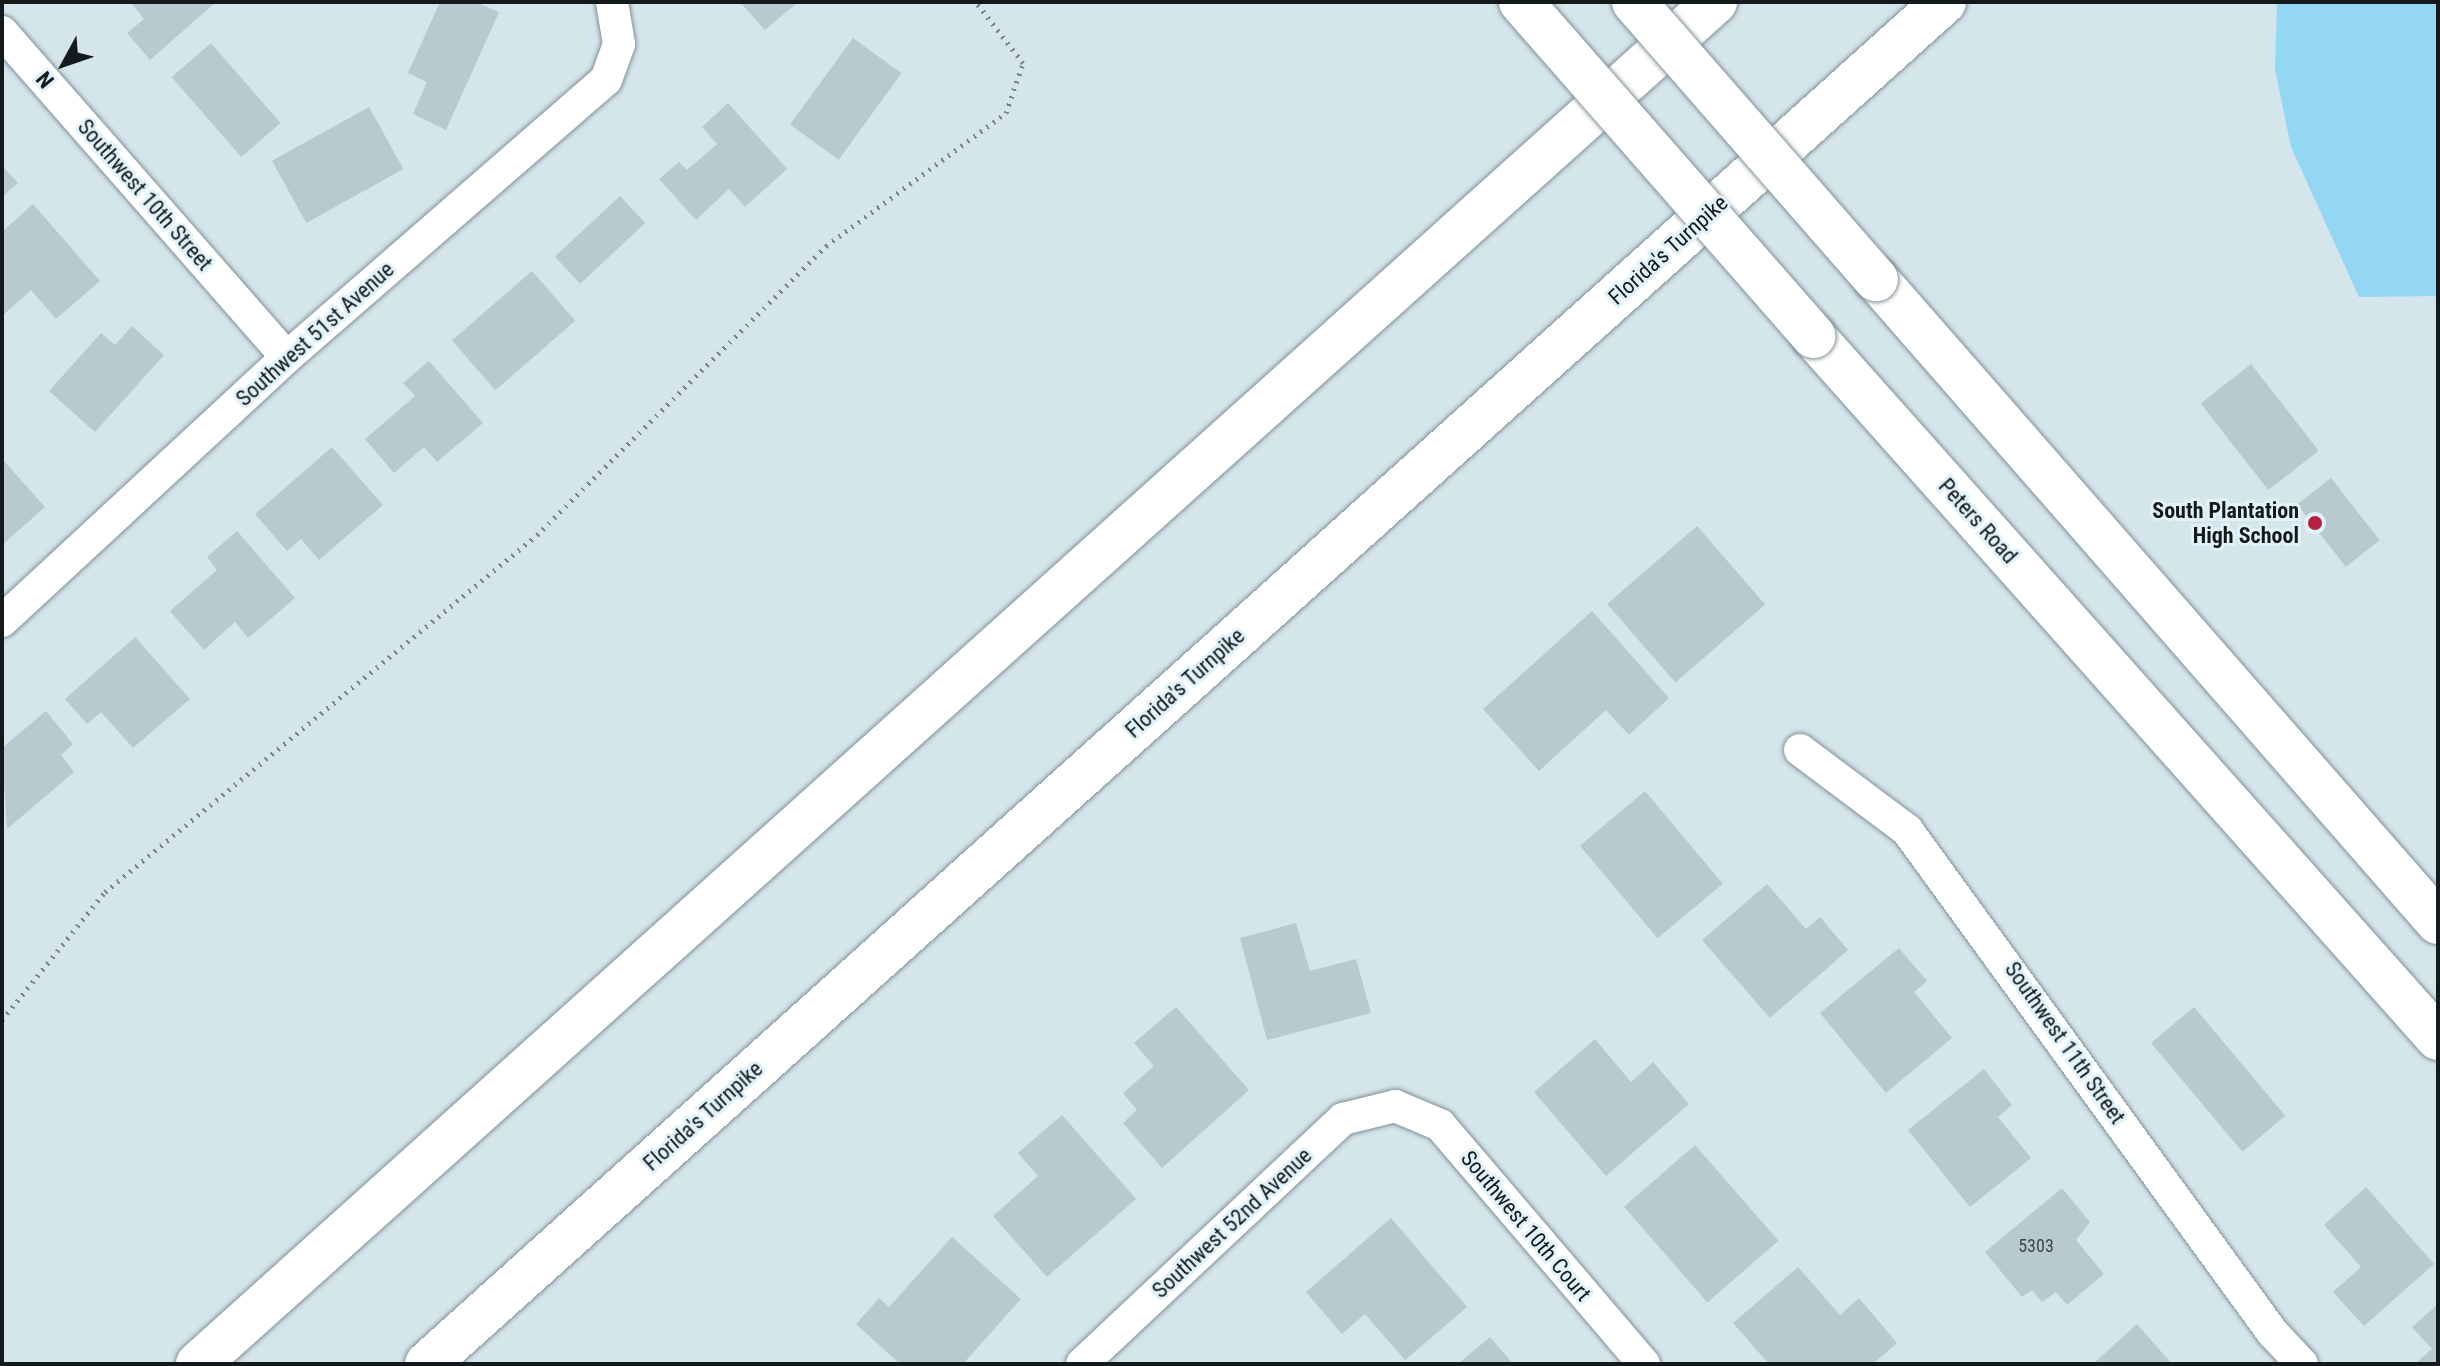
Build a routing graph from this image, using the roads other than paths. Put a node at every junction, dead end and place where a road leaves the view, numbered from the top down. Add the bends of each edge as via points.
1 (612, 2) edge
2 (1521, 2) edge
3 (1634, 2) edge
4 (1715, 2) edge
5 (1944, 2) edge
6 (2, 32) edge
7 (287, 357) junction
8 (2, 621) edge
9 (1800, 750) dead end
10 (2438, 922) edge
11 (2438, 1038) edge
12 (1395, 1106) joint
13 (198, 1364) edge
14 (427, 1364) edge
15 (1082, 1364) edge
16 (1644, 1364) edge
17 (2302, 1364) edge

1 - 7 street, Southwest 51st Avenue via 619,44 606,80
2 - 11 main road, Peters Road, bridge
3 - 10 main road, bridge
4 - 13 main road
5 - 14 main road, Florida's Turnpike
6 - 7 street, Southwest 10th Street
7 - 8 street, Southwest 51st Avenue
9 - 17 street, Southwest 11th Street via 1907,830
12 - 15 street, Southwest 52nd Avenue via 1343,1119
12 - 16 street, Southwest 10th Court via 1440,1125

